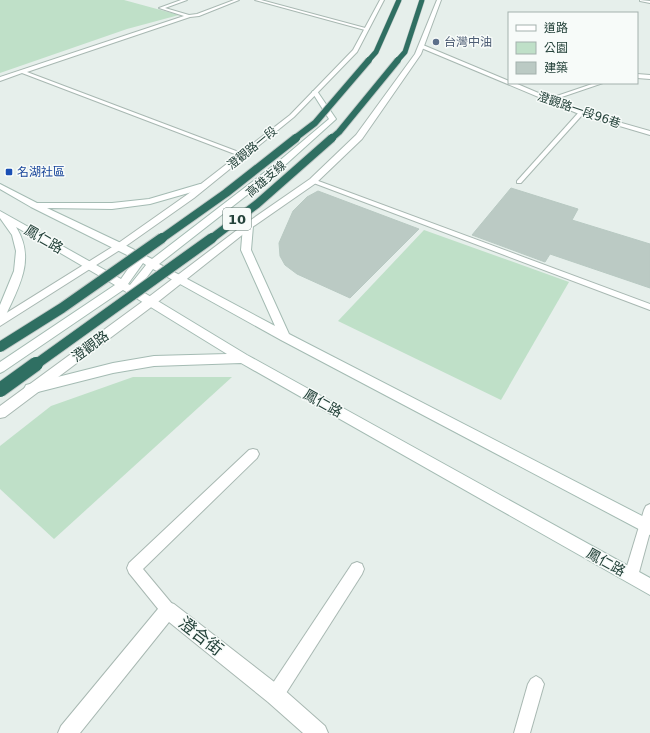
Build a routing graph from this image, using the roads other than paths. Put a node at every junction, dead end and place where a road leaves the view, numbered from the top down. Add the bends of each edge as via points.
1 (185, 0) edge
2 (237, 0) edge
3 (257, 0) edge
4 (382, 0) edge
5 (399, 0) edge
6 (422, 0) edge
7 (438, 0) edge
8 (642, 0) edge
9 (650, 2) edge
10 (188, 16) junction
11 (367, 29) junction
12 (422, 46) junction
13 (23, 72) junction
14 (638, 76) edge
15 (650, 76) edge
16 (0, 79) edge
17 (508, 83) edge
18 (511, 84) edge
19 (597, 84) edge
20 (315, 92) junction
21 (548, 100) junction
22 (581, 113) junction
23 (650, 133) edge
24 (242, 155) junction
25 (313, 181) junction
26 (519, 182) dead end
27 (0, 186) edge
28 (203, 186) junction
29 (34, 205) junction
30 (3, 215) edge
31 (248, 226) junction
32 (120, 246) junction
33 (141, 258) junction
34 (152, 264) junction
35 (90, 265) junction
36 (179, 279) junction
37 (126, 288) junction
38 (150, 302) junction
39 (650, 307) edge
40 (0, 316) edge
41 (0, 322) edge
42 (285, 337) junction
43 (0, 347) edge
44 (243, 358) junction
45 (0, 368) edge
46 (30, 389) junction
47 (0, 390) edge
48 (0, 413) edge
49 (253, 454) dead end
50 (650, 510) edge
51 (647, 527) edge
52 (357, 569) dead end
53 (631, 576) junction
54 (650, 587) edge
55 (168, 610) junction
56 (536, 684) dead end
57 (275, 695) junction
58 (313, 731) edge
59 (68, 733) edge
60 (522, 733) edge

1 - 10 lane via 161,8
2 - 10 lane via 198,15
3 - 11 lane
4 - 11 street, 澄觀路一段
5 - 43 highway, 高雄支線 / 10, bridge via 376,52 315,123 226,193 62,308
6 - 47 highway, 高雄支線 / 10, bridge via 405,52 338,132 251,208
7 - 12 street
8 - 9 street
10 - 13 lane
11 - 20 street, 澄觀路一段 via 355,50
12 - 17 street, 澄觀路一段96巷
12 - 25 street via 359,137
13 - 16 lane
13 - 24 lane
14 - 15 lane
18 - 21 street, 澄觀路一段96巷
19 - 21 lane
20 - 24 street, 澄觀路一段 via 292,116
20 - 34 street via 333,119 281,164
21 - 22 street, 澄觀路一段96巷
22 - 23 street, 澄觀路一段96巷
22 - 26 lane
24 - 28 street, 澄觀路一段
25 - 31 street
25 - 39 lane
27 - 29 street, 鳳仁路
28 - 29 street via 150,201 112,206
28 - 32 street, 澄觀路一段
29 - 32 street, 鳳仁路
30 - 35 street, 鳳仁路
30 - 40 street via 18,242 22,262
31 - 36 street
31 - 42 street via 246,250
32 - 33 street, 鳳仁路
32 - 35 street, 澄觀路一段
33 - 34 street, 鳳仁路
33 - 37 street
34 - 36 street, 鳳仁路
34 - 37 street
35 - 37 street, 鳳仁路
35 - 41 street
36 - 38 street, 澄觀路
36 - 42 street, 鳳仁路
37 - 38 street, 鳳仁路
37 - 45 street
38 - 44 street, 鳳仁路
38 - 46 street, 澄觀路
42 - 51 street, 鳳仁路
44 - 46 street via 154,361 113,368
44 - 53 street, 鳳仁路
46 - 48 street, 澄觀路
49 - 55 lane via 134,568
50 - 51 lane
51 - 53 lane
52 - 57 lane
53 - 54 street, 鳳仁路
55 - 57 street, 澄合街
55 - 59 street, 澄合街
56 - 60 lane
57 - 58 street, 澄合街

